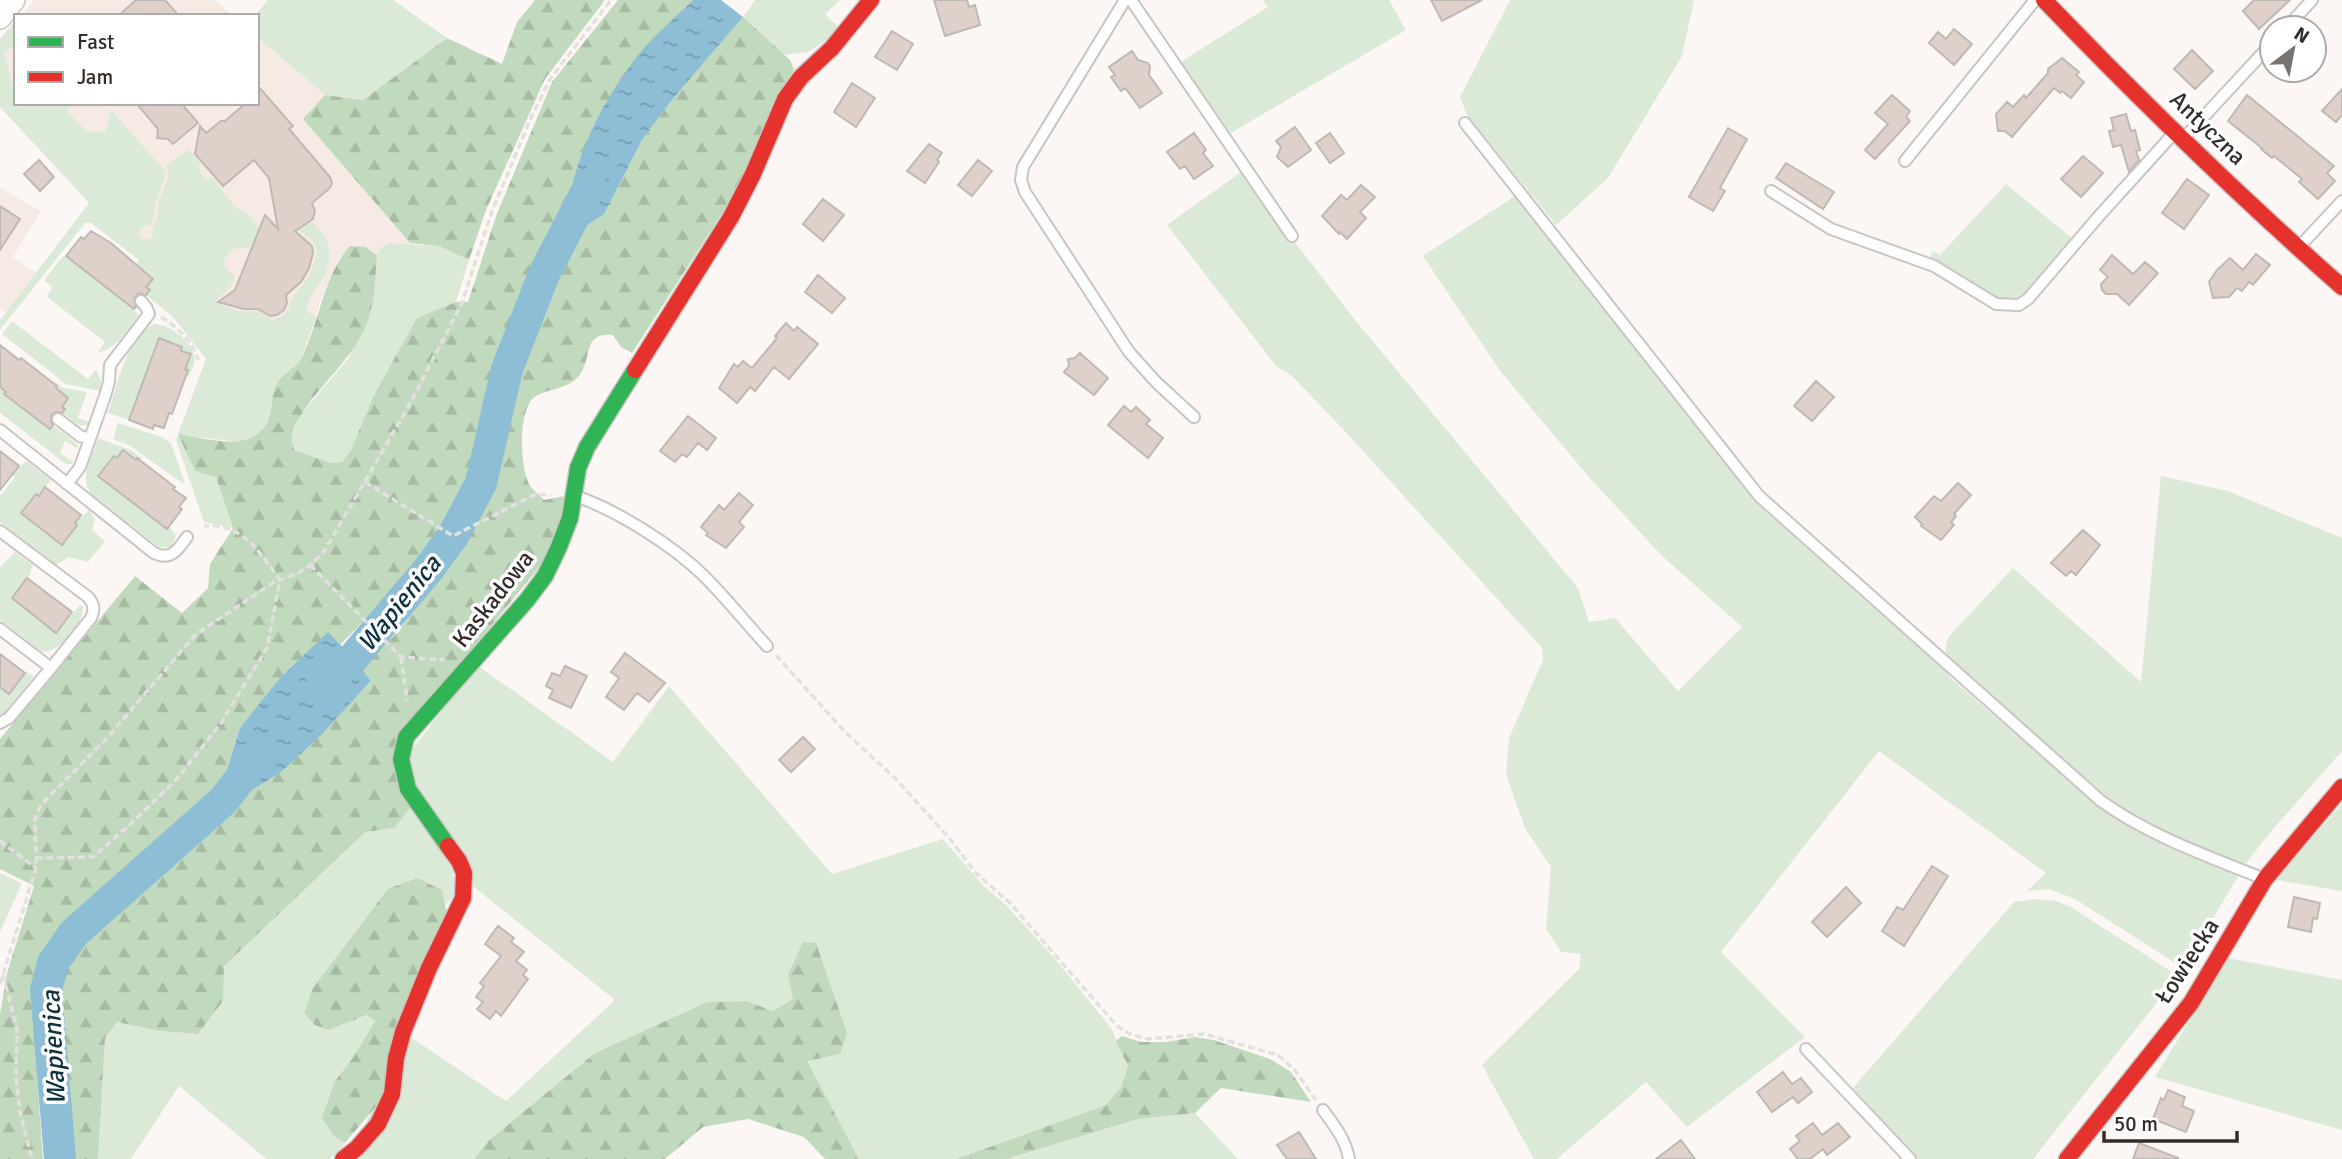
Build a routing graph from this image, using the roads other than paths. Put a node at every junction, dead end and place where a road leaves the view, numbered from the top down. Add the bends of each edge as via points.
1 (14, 0) edge
2 (872, 0) edge
3 (1125, 0) edge
4 (1130, 0) edge
5 (2035, 0) edge
6 (2045, 0) edge
7 (2312, 0) edge
8 (2299, 14) edge
9 (0, 18) edge
10 (2258, 57) edge
11 (1465, 123) dead end
12 (2181, 134) junction
13 (1905, 161) dead end
14 (1771, 191) dead end
15 (2342, 201) edge
16 (1292, 236) dead end
17 (2298, 248) junction
18 (2342, 287) edge
19 (141, 301) dead end
20 (1194, 417) dead end
21 (58, 419) dead end
22 (0, 430) edge
23 (90, 439) junction
24 (67, 484) junction
25 (575, 496) junction
26 (0, 531) edge
27 (187, 537) dead end
28 (0, 629) edge
29 (767, 646) road end
30 (51, 668) junction
31 (0, 723) edge
32 (2342, 787) edge
33 (2265, 879) junction
34 (1806, 1049) dead end
35 (1323, 1110) road end
36 (344, 1159) edge
37 (1349, 1159) edge
38 (1910, 1159) edge
39 (2067, 1159) edge

1 - 9 street
2 - 25 street, Kaskadowa via 785,99 731,216 587,447 578,468
3 - 20 lane via 1023,167 1021,180 1129,352
4 - 16 lane
5 - 13 lane
6 - 12 street, Antyczna
7 - 8 lane
10 - 12 lane
11 - 33 lane via 1759,496 2101,801 2129,822
12 - 14 lane via 2019,305 1996,304 1934,266 1831,229
12 - 17 street, Antyczna
15 - 17 lane
17 - 18 street, Antyczna
19 - 23 lane via 149,314 110,365
21 - 23 lane
22 - 24 lane
23 - 24 lane via 80,467
24 - 27 lane via 162,557 178,551
25 - 29 lane via 638,527 678,555 703,575
25 - 36 street, Kaskadowa via 545,576 412,729 402,748 408,789 464,873 463,898 403,1032 392,1094 378,1124
26 - 30 lane via 93,603 91,618
28 - 30 lane
30 - 31 lane
32 - 33 street, Łowiecka
33 - 39 street, Łowiecka via 2190,1003
34 - 38 lane
35 - 37 lane via 1348,1149

